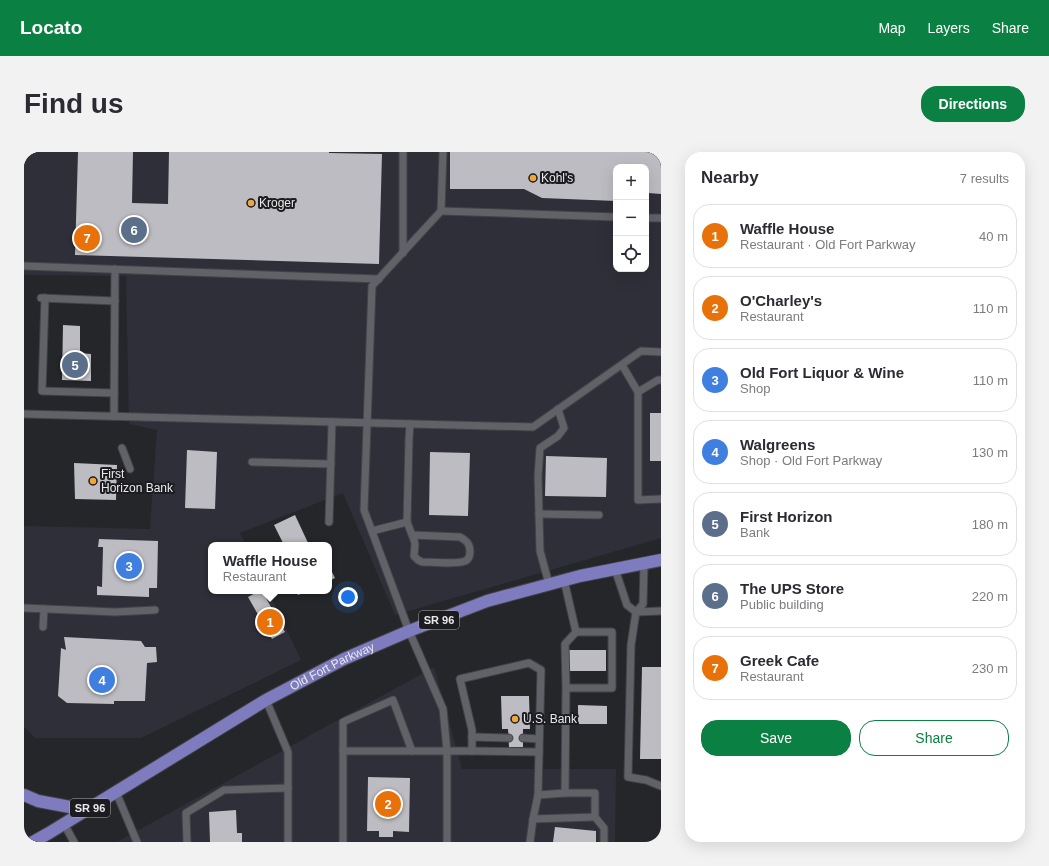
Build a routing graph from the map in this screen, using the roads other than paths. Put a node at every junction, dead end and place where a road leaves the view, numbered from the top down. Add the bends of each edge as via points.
1 (403, 152) edge
2 (443, 152) edge
3 (441, 212) junction
4 (613, 217) edge
5 (649, 218) edge
6 (661, 218) edge
7 (403, 253) junction
8 (24, 266) edge
9 (115, 269) junction
10 (379, 279) junction
11 (115, 301) junction
12 (661, 352) edge
13 (622, 365) junction
14 (661, 380) edge
15 (638, 392) junction
16 (114, 393) junction
17 (558, 409) junction
18 (24, 414) edge
19 (114, 416) junction
20 (332, 422) junction
21 (367, 423) junction
22 (410, 424) junction
23 (122, 448) dead end
24 (252, 462) dead end
25 (331, 464) junction
26 (130, 469) dead end
27 (661, 499) edge
28 (539, 514) junction
29 (599, 515) dead end
30 (329, 522) dead end
31 (407, 522) junction
32 (372, 531) junction
33 (412, 535) junction
34 (661, 560) edge
35 (644, 564) junction
36 (615, 569) junction
37 (564, 580) junction
38 (549, 584) junction
39 (24, 608) edge
40 (44, 609) junction
41 (155, 610) dead end
42 (661, 611) edge
43 (636, 612) junction
44 (43, 627) dead end
45 (409, 631) junction
46 (576, 632) junction
47 (566, 688) junction
48 (266, 700) junction
49 (472, 737) junction
50 (509, 738) dead end
51 (523, 738) dead end
52 (539, 739) junction
53 (343, 751) junction
54 (412, 751) junction
55 (447, 751) junction
56 (472, 751) junction
57 (539, 752) junction
58 (661, 786) edge
59 (288, 788) junction
60 (116, 792) junction
61 (565, 793) junction
62 (538, 794) junction
63 (24, 795) edge
64 (86, 810) junction
65 (595, 817) junction
66 (533, 819) junction
67 (64, 824) junction
68 (33, 842) edge
69 (74, 842) edge
70 (137, 842) edge
71 (187, 842) edge
72 (288, 842) edge
73 (343, 842) edge
74 (447, 842) edge
75 (530, 842) edge
76 (604, 842) edge

1 - 7 lane
2 - 3 lane
3 - 4 lane
3 - 7 lane
5 - 6 lane
7 - 10 lane
8 - 9 lane
9 - 10 lane
9 - 11 lane
10 - 21 lane via 372,286
11 - 16 lane
11 - 16 lane via 43,298 42,391
12 - 13 lane via 641,351
13 - 15 lane
13 - 17 lane
14 - 15 lane
15 - 27 lane via 638,500
16 - 19 lane
17 - 22 lane via 532,427
17 - 28 lane via 564,428 558,436 540,448
18 - 19 lane
19 - 20 lane
20 - 21 lane
20 - 25 lane
21 - 22 lane
21 - 32 lane via 364,510
22 - 31 lane
23 - 26 lane
24 - 25 lane
25 - 30 lane
28 - 29 lane
28 - 38 lane via 540,551
31 - 32 lane
31 - 33 lane
32 - 45 lane
33 - 33 lane via 415,544 414,556 422,562 460,563 466,561 470,555 470,546 460,537
34 - 35 main road, Old Fort Parkway / SR 96
35 - 36 main road, Old Fort Parkway / SR 96
35 - 43 lane via 642,604
36 - 37 main road, Old Fort Parkway / SR 96
36 - 43 lane via 627,605
37 - 38 main road, Old Fort Parkway / SR 96
37 - 46 lane
38 - 45 main road, Old Fort Parkway / SR 96 via 487,601
39 - 40 lane
40 - 41 lane via 114,612
40 - 44 lane
42 - 43 lane
43 - 58 lane via 631,645 628,777
45 - 48 main road, Old Fort Parkway / SR 96 via 344,659
45 - 55 lane via 443,710
46 - 47 lane via 565,644
46 - 47 lane via 612,632 612,688
47 - 61 lane
48 - 59 lane via 288,752
48 - 60 main road, Old Fort Parkway / SR 96
49 - 50 lane
49 - 52 lane via 460,679 529,663 541,670
49 - 56 lane
51 - 52 lane
52 - 57 lane
53 - 54 lane
53 - 54 lane via 343,722 393,700
53 - 73 lane
54 - 55 lane
55 - 56 lane
55 - 74 lane
56 - 57 lane
57 - 62 lane
59 - 71 lane via 224,790 186,813
59 - 72 lane
60 - 64 main road, Old Fort Parkway / SR 96
60 - 70 lane
61 - 62 lane
61 - 65 lane via 595,793
62 - 66 lane
63 - 64 main road via 38,801
64 - 67 main road, Old Fort Parkway / SR 96
65 - 66 lane
65 - 76 lane via 604,828
66 - 75 lane
67 - 68 main road, Old Fort Parkway / SR 96
67 - 69 lane

